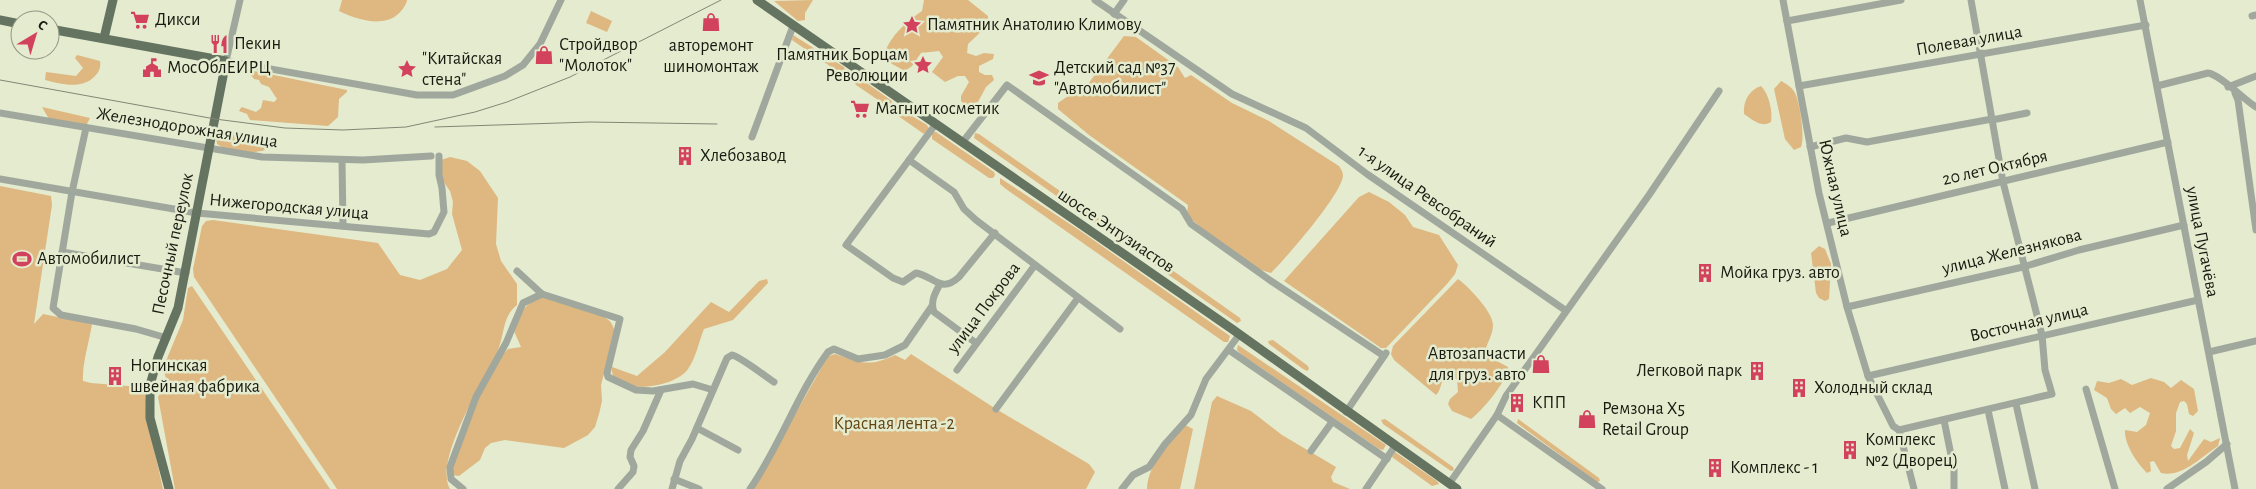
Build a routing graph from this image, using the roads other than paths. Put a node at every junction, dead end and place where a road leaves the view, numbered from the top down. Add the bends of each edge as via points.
1 (113, 0) edge
2 (240, 0) edge
3 (561, 0) edge
4 (757, 0) edge
5 (1095, 0) edge
6 (1124, 0) edge
7 (1783, 0) edge
8 (1901, 0) edge
9 (1971, 0) edge
10 (2140, 0) edge
11 (1114, 14) junction
12 (1787, 21) junction
13 (2146, 25) junction
14 (793, 26) junction
15 (60, 31) edge
16 (104, 38) junction
17 (1981, 54) junction
18 (226, 61) junction
19 (2256, 76) edge
20 (1798, 86) junction
21 (2157, 86) junction
22 (2228, 87) junction
23 (1719, 92) dead end
24 (2235, 92) junction
25 (2256, 107) edge
26 (0, 113) edge
27 (2027, 113) dead end
28 (1992, 119) junction
29 (935, 125) junction
30 (86, 128) junction
31 (752, 137) dead end
32 (2168, 142) junction
33 (962, 144) junction
34 (1810, 147) junction
35 (209, 149) junction
36 (431, 156) dead end
37 (439, 156) dead end
38 (342, 160) junction
39 (909, 160) junction
40 (0, 179) edge
41 (2003, 182) junction
42 (72, 192) junction
43 (197, 213) junction
44 (1828, 223) junction
45 (2184, 225) junction
46 (344, 226) junction
47 (2256, 230) edge
48 (995, 233) junction
49 (62, 252) junction
50 (1035, 265) junction
51 (2023, 267) junction
52 (517, 271) dead end
53 (186, 273) junction
54 (940, 284) junction
55 (542, 294) junction
56 (1078, 298) junction
57 (2198, 300) junction
58 (932, 306) junction
59 (1847, 307) junction
60 (1565, 310) junction
61 (1120, 329) dead end
62 (1239, 335) junction
63 (2042, 335) junction
64 (167, 338) junction
65 (2256, 339) edge
66 (976, 343) junction
67 (1229, 350) junction
68 (2209, 352) junction
69 (957, 370) dead end
70 (1868, 376) junction
71 (774, 382) dead end
72 (661, 390) junction
73 (713, 390) junction
74 (2086, 390) dead end
75 (2016, 404) junction
76 (996, 409) dead end
77 (1988, 410) junction
78 (1346, 412) junction
79 (1497, 415) junction
80 (1944, 420) junction
81 (1332, 422) junction
82 (697, 428) junction
83 (1899, 430) junction
84 (2227, 444) junction
85 (1395, 446) junction
86 (738, 450) dead end
87 (1311, 451) dead end
88 (1387, 459) junction
89 (674, 479) junction
90 (1453, 486) edge
91 (168, 489) edge
92 (463, 489) edge
93 (618, 489) edge
94 (672, 489) edge
95 (699, 489) edge
96 (750, 489) edge
97 (1122, 489) edge
98 (1366, 489) edge
99 (1602, 489) edge
100 (1914, 489) edge
101 (1954, 489) edge
102 (2005, 489) edge
103 (2035, 489) edge
104 (2115, 489) edge
105 (2167, 489) edge
106 (2235, 489) edge

1 - 16 main road
2 - 18 street
3 - 18 street via 540,44 523,65 505,76 453,95 417,95
4 - 14 main road, шоссе Энтузиастов
5 - 11 street, 1-я улица Ревсобраний
6 - 11 street
7 - 12 street, Южная улица
8 - 12 street
9 - 17 street
10 - 13 street, улица Пугачёва
11 - 60 street, 1-я улица Ревсобраний via 1232,94 1306,128 1367,174
12 - 20 street, Южная улица
13 - 17 street, Полевая улица
13 - 21 street, улица Пугачёва
14 - 29 main road, шоссе Энтузиастов
14 - 31 street
15 - 16 main road
16 - 18 main road
17 - 20 street, Полевая улица
17 - 28 street
18 - 35 main road, Песочный переулок
19 - 22 street
20 - 34 street, Южная улица
21 - 22 street via 2208,73 2215,74
21 - 32 street, улица Пугачёва
22 - 24 street
23 - 60 street
24 - 25 street
24 - 47 street
26 - 30 street, Железнодорожная улица
27 - 28 street
28 - 34 street via 1868,142 1846,138
28 - 41 street
29 - 33 main road, шоссе Энтузиастов
29 - 39 street
30 - 35 street, Железнодорожная улица
30 - 42 street
32 - 41 street, 20 лет Октября
32 - 45 street, улица Пугачёва
33 - 62 main road, шоссе Энтузиастов
33 - 78 street via 1007,85 1182,209 1191,224 1271,281 1385,354
34 - 44 street, Южная улица
35 - 38 street, Железнодорожная улица via 262,157
35 - 43 main road, Песочный переулок
36 - 38 street, Железнодорожная улица
37 - 46 street, Нижегородская улица via 438,175 444,212 434,232
38 - 46 street
39 - 48 street via 954,192 964,209
39 - 54 street via 846,245 893,278 904,282 916,273 924,274
40 - 42 street, Нижегородская улица
41 - 44 street, 20 лет Октября
41 - 51 street
42 - 43 street, Нижегородская улица
42 - 49 street
43 - 46 street, Нижегородская улица
43 - 53 main road, Песочный переулок
44 - 59 street, Южная улица
45 - 51 street, улица Железнякова
45 - 57 street, улица Пугачёва
48 - 50 street
48 - 54 street via 959,277 953,282
49 - 53 street
49 - 64 street via 53,305 55,311
50 - 56 street
50 - 66 street, улица Покрова
51 - 59 street, улица Железнякова
51 - 63 street
52 - 55 street
53 - 64 main road, Песочный переулок
54 - 58 street
55 - 72 street via 620,319 608,377 636,390
55 - 92 street via 523,302 506,343 469,413 450,467 451,479
56 - 61 street
56 - 76 street
57 - 63 street, Восточная улица
57 - 68 street, улица Пугачёва
58 - 66 street via 940,317
58 - 96 street via 905,345 885,355 858,359 834,349 828,352 766,466
59 - 70 street, Южная улица
60 - 79 street via 1506,396
62 - 67 street
62 - 78 main road, шоссе Энтузиастов
63 - 70 street, Восточная улица
63 - 75 street via 2045,370 2052,394
64 - 91 main road, Песочный переулок via 152,377 149,408
65 - 68 street
66 - 69 street, улица Покрова
67 - 81 street
67 - 97 street via 1206,379 1191,415 1149,467 1133,475
68 - 84 street, улица Пугачёва
70 - 83 street, Южная улица via 1893,426
71 - 73 street via 732,355 727,358
72 - 73 street via 693,384
72 - 93 street via 631,450 633,472
73 - 82 street
74 - 104 street
75 - 77 street
75 - 103 street
77 - 80 street
77 - 102 street
78 - 85 main road, шоссе Энтузиастов
79 - 90 street
79 - 99 street
80 - 83 street
80 - 101 street via 1954,470
81 - 87 street
81 - 88 street
82 - 86 street
82 - 89 street
83 - 100 street, Южная улица
84 - 105 street
84 - 106 street, улица Пугачёва
85 - 88 street
85 - 90 main road, шоссе Энтузиастов
88 - 98 street
89 - 94 street
89 - 95 street

